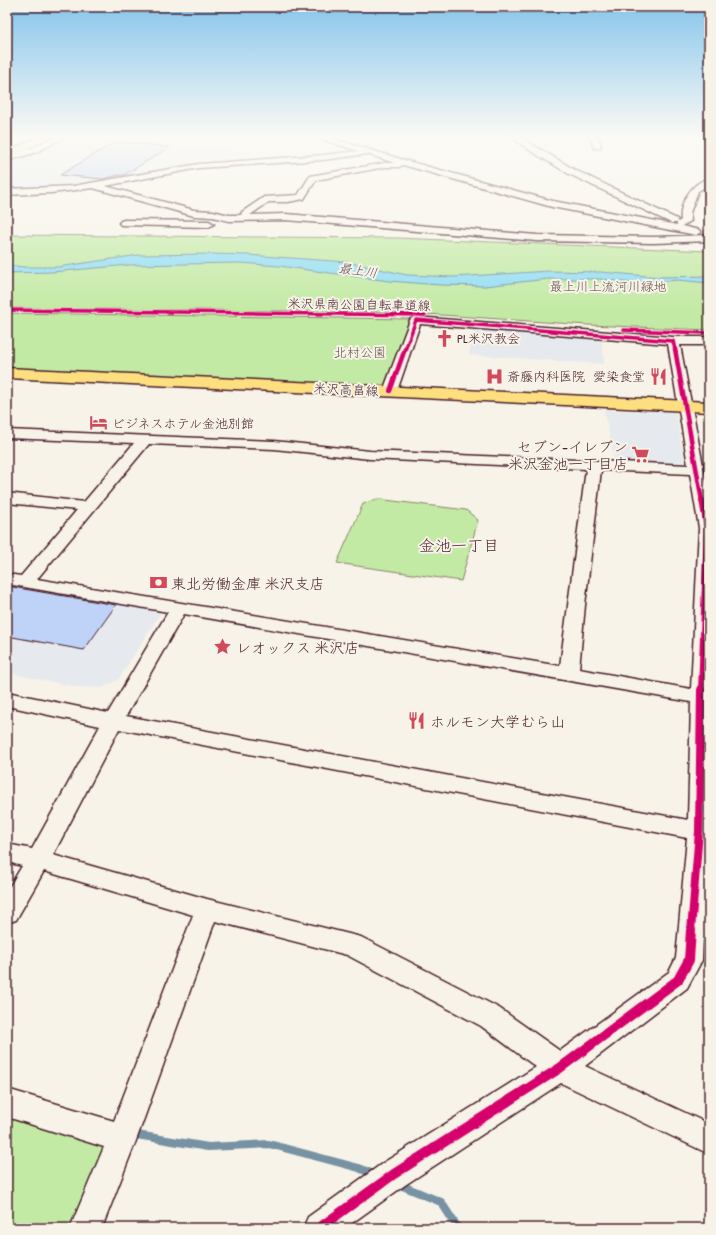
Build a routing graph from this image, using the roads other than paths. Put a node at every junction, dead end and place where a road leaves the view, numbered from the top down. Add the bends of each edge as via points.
1 (126, 195) edge
2 (302, 195) edge
3 (518, 195) edge
4 (619, 195) edge
5 (692, 195) edge
6 (246, 217) junction
7 (229, 218) junction
8 (124, 223) dead end
9 (683, 227) junction
10 (709, 234) edge
11 (709, 238) edge
12 (673, 341) junction
13 (709, 341) edge
14 (7, 373) edge
15 (390, 391) junction
16 (684, 406) junction
17 (709, 407) edge
18 (7, 434) edge
19 (144, 441) junction
20 (700, 462) edge
21 (594, 466) junction
22 (7, 498) edge
23 (88, 507) junction
24 (7, 579) edge
25 (25, 582) junction
26 (178, 609) junction
27 (569, 674) junction
28 (704, 691) edge
29 (7, 699) edge
30 (113, 721) junction
31 (704, 832) edge
32 (7, 853) edge
33 (38, 860) junction
34 (207, 909) junction
35 (7, 913) edge
36 (700, 928) edge
37 (560, 1068) junction
38 (7, 1103) edge
39 (122, 1138) junction
40 (709, 1139) edge
41 (86, 1228) edge
42 (319, 1228) edge

1 - 7 street via 194,213
2 - 6 street via 288,199 267,199 245,214
3 - 9 street via 552,204
4 - 9 street
5 - 9 street
6 - 7 street
6 - 11 street via 286,217 537,238
7 - 8 street via 227,225
9 - 10 street
12 - 13 street
12 - 15 street via 588,332 416,320
12 - 16 street
14 - 15 main road, 米沢高畠線
15 - 16 main road, 米沢高畠線
16 - 17 main road, 米沢高畠線
16 - 20 street
18 - 19 street
19 - 21 street via 274,445 370,455
19 - 23 street
20 - 21 street
20 - 28 street via 707,528
21 - 27 street
22 - 23 street
23 - 25 street
24 - 25 street
25 - 26 street
26 - 27 street
26 - 30 street
27 - 28 street
28 - 31 street
29 - 30 street
30 - 31 street
30 - 33 street
31 - 36 street
32 - 33 street
33 - 34 street
33 - 35 street
34 - 37 street via 352,945 490,1017
34 - 39 street
36 - 37 street via 689,960 678,980
37 - 40 street
37 - 42 street via 394,1174
38 - 39 street
39 - 41 street

